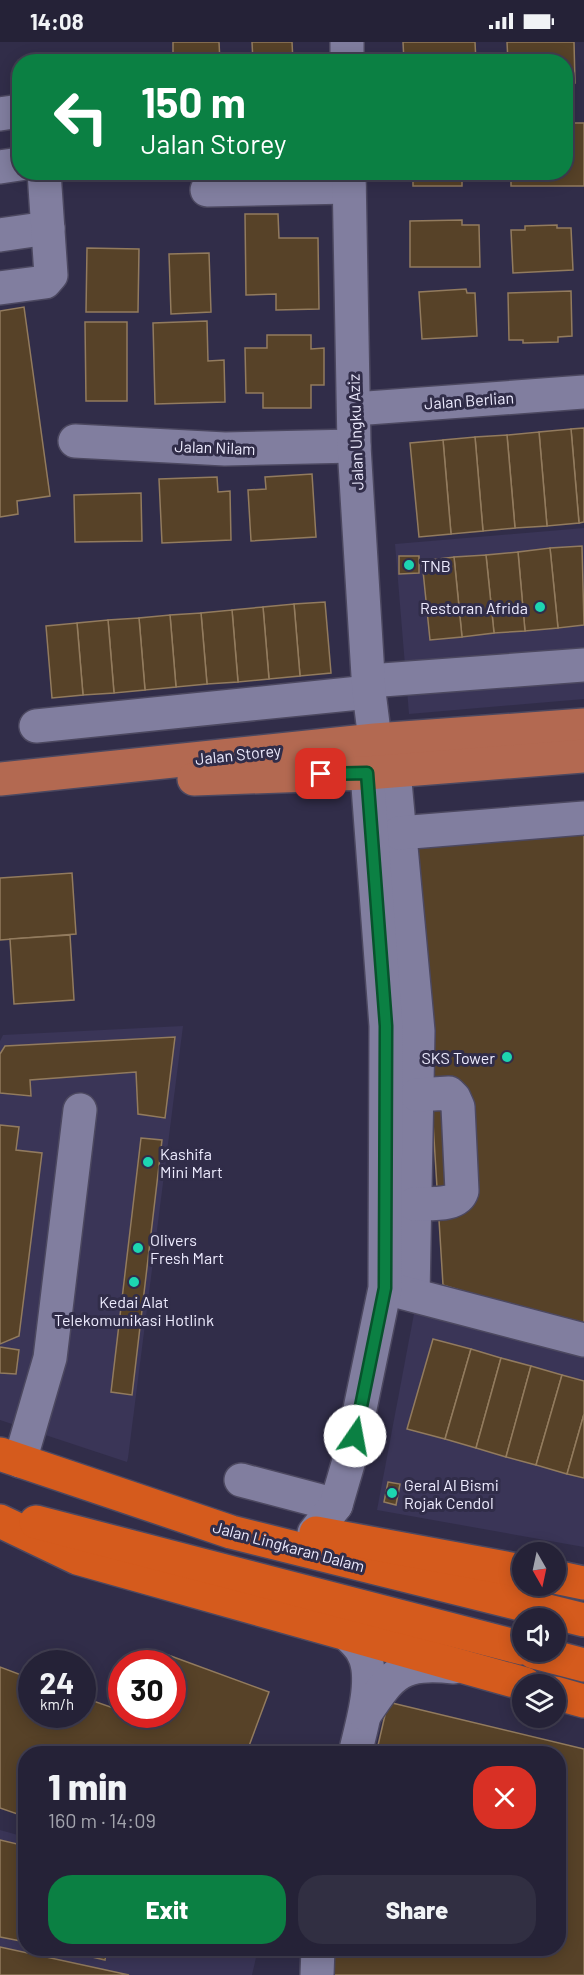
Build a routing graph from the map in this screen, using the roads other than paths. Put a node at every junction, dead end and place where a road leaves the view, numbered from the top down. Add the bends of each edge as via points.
1 (45, 180) edge
2 (349, 188) edge
3 (208, 200) dead end
4 (48, 228) junction
5 (0, 235) edge
6 (0, 288) edge
7 (584, 392) edge
8 (354, 409) junction
9 (75, 441) dead end
10 (354, 446) junction
11 (584, 665) edge
12 (369, 687) junction
13 (584, 725) edge
14 (36, 726) dead end
15 (375, 740) junction
16 (584, 756) edge
17 (381, 772) junction
18 (0, 779) edge
19 (0, 787) edge
20 (584, 818) edge
21 (399, 832) junction
22 (417, 1095) junction
23 (80, 1110) dead end
24 (414, 1204) junction
25 (399, 1291) junction
26 (584, 1340) edge
27 (10, 1458) edge
28 (241, 1480) dead end
29 (336, 1505) junction
30 (0, 1510) edge
31 (0, 1521) edge
32 (231, 1532) junction
33 (314, 1533) junction
34 (512, 1569) edge
35 (566, 1579) edge
36 (584, 1582) edge
37 (578, 1619) edge
38 (348, 1635) junction
39 (512, 1645) edge
40 (467, 1669) junction
41 (512, 1681) edge
42 (566, 1696) edge
43 (584, 1701) edge
44 (364, 1716) junction
45 (357, 1746) edge
46 (318, 1956) edge
47 (317, 1975) edge

1 - 4 street
2 - 3 street
2 - 8 street, Jalan Ungku Aziz
4 - 5 street
4 - 6 street via 51,275 45,282
7 - 8 street, Jalan Berlian
8 - 10 street, Jalan Ungku Aziz
9 - 10 street, Jalan Nilam via 225,449
10 - 12 street, Jalan Ungku Aziz
11 - 12 street
12 - 14 street
12 - 15 street, Jalan Ungku Aziz
13 - 15 main road, Jalan Storey
15 - 17 street, Jalan Ungku Aziz
15 - 18 main road, Jalan Storey
16 - 17 main road, Jalan Storey
17 - 19 main road, Jalan Storey
17 - 21 street
17 - 25 street via 386,1026
20 - 21 street
21 - 22 street via 418,1031
22 - 24 street
22 - 24 street via 449,1093 454,1098 458,1107 462,1191 454,1202
23 - 27 street via 50,1358
24 - 25 street
25 - 26 street
25 - 29 street
27 - 32 highway, Jalan Lingkaran Dalam
28 - 29 street
29 - 33 street
30 - 39 highway
31 - 38 highway via 77,1558
32 - 33 highway
32 - 37 highway, Jalan Lingkaran Dalam
33 - 34 highway
35 - 36 highway
38 - 40 highway
38 - 44 street via 364,1653 367,1666
40 - 41 highway
40 - 44 street via 414,1666 384,1686
42 - 43 highway
44 - 45 street
46 - 47 street

